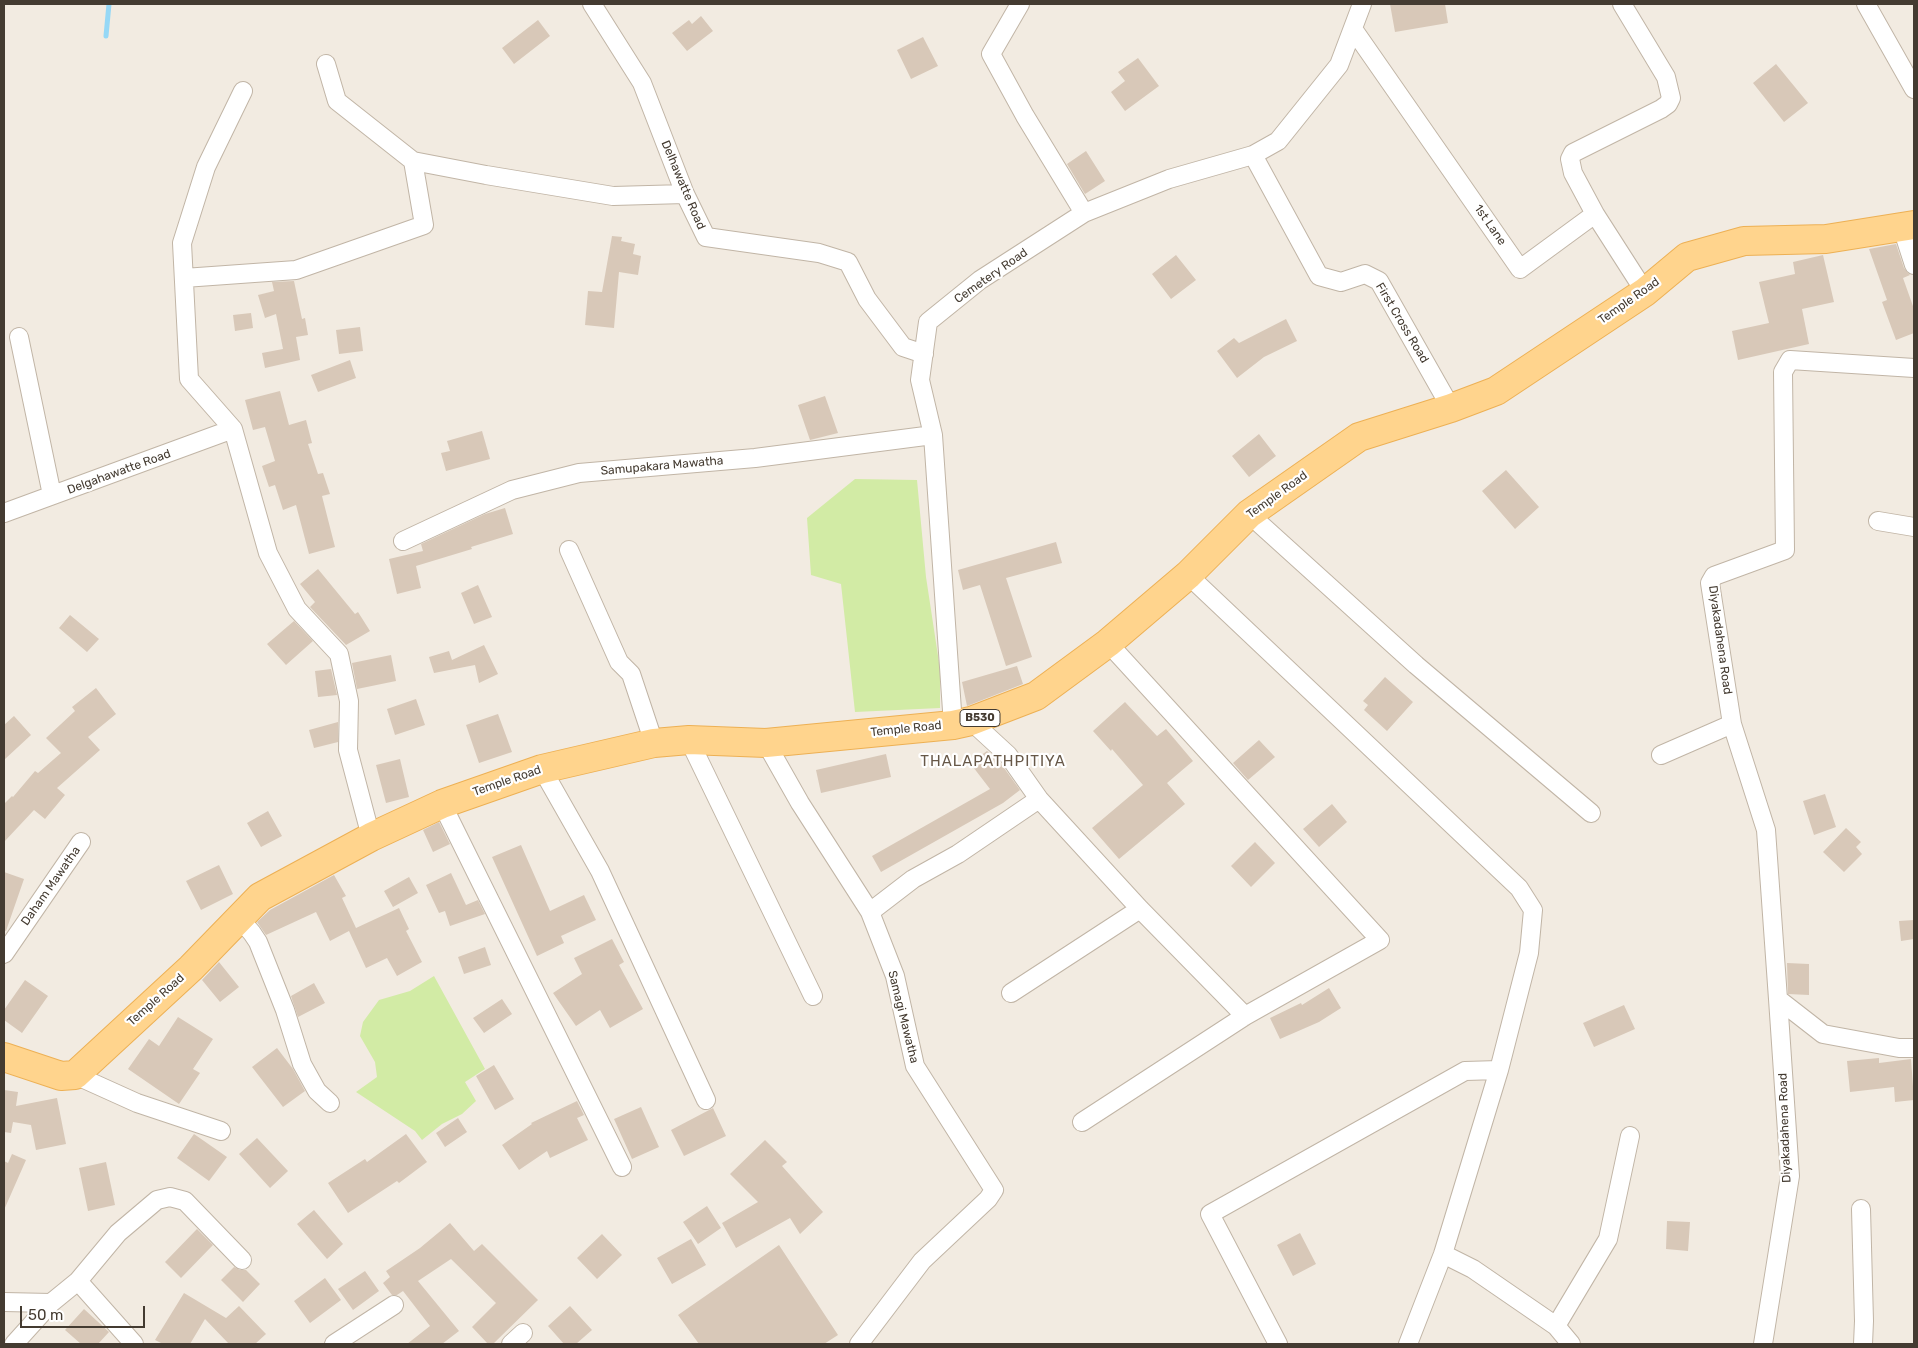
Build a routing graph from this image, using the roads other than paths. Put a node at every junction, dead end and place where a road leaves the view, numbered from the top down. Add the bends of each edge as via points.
1 (592, 4) edge
2 (1020, 4) edge
3 (1362, 4) edge
4 (1622, 4) edge
5 (1866, 4) edge
6 (1353, 29) junction
7 (326, 64) dead end
8 (1914, 89) edge
9 (243, 91) dead end
10 (1253, 155) junction
11 (413, 161) junction
12 (685, 194) junction
13 (1084, 214) junction
14 (1595, 214) junction
15 (1908, 226) edge
16 (1914, 265) edge
17 (184, 278) junction
18 (1645, 292) junction
19 (19, 337) dead end
20 (924, 354) junction
21 (1914, 368) edge
22 (1451, 408) junction
23 (233, 429) junction
24 (933, 434) junction
25 (52, 495) junction
26 (4, 513) edge
27 (1249, 514) junction
28 (1878, 521) dead end
29 (1914, 527) edge
30 (403, 541) dead end
31 (569, 550) dead end
32 (1188, 575) junction
33 (1108, 643) junction
34 (962, 723) junction
35 (1732, 724) junction
36 (689, 740) junction
37 (654, 743) junction
38 (766, 743) junction
39 (1661, 755) dead end
40 (542, 769) junction
41 (1039, 799) junction
42 (442, 804) junction
43 (1591, 813) dead end
44 (371, 837) junction
45 (81, 842) dead end
46 (1140, 909) junction
47 (870, 912) junction
48 (239, 918) junction
49 (4, 954) edge
50 (1011, 993) dead end
51 (812, 996) dead end
52 (1778, 999) junction
53 (1245, 1016) junction
54 (1914, 1048) edge
55 (4, 1057) edge
56 (1499, 1070) junction
57 (74, 1075) junction
58 (706, 1100) dead end
59 (330, 1103) dead end
60 (1082, 1122) dead end
61 (221, 1131) dead end
62 (1630, 1136) dead end
63 (622, 1167) dead end
64 (1861, 1210) dead end
65 (1443, 1254) junction
66 (242, 1260) dead end
67 (78, 1281) junction
68 (4, 1302) edge
69 (51, 1303) junction
70 (394, 1305) dead end
71 (1556, 1326) junction
72 (14, 1344) edge
73 (134, 1344) edge
74 (334, 1344) edge
75 (859, 1344) edge
76 (1278, 1344) edge
77 (1408, 1344) edge
78 (1571, 1344) edge
79 (1763, 1344) edge
80 (1863, 1344) edge

1 - 12 street, Delhawatte Road via 642,83
2 - 13 street via 991,54
3 - 6 street, Cemetery Road
4 - 14 street via 1666,77 1672,98 1661,109 1573,153 1570,159 1573,173
5 - 8 street
6 - 10 street, Cemetery Road via 1333,72 1278,141
6 - 14 street, 1st Lane via 1520,269
7 - 11 street via 337,101
9 - 17 street via 206,167 182,243
10 - 13 street, Cemetery Road via 1168,178
10 - 22 street, First Cross Road via 1319,276 1341,282 1365,274 1379,281
11 - 12 street via 612,196
11 - 17 street via 424,225 296,270
12 - 20 street, Delhawatte Road via 706,237 819,252 848,262 867,299 903,347
13 - 20 street, Cemetery Road via 980,280 928,322
14 - 18 street
15 - 16 street
15 - 18 main road, Temple Road / B530 via 1826,239 1744,241 1687,257
17 - 23 street via 189,379
18 - 22 main road, Temple Road / B530 via 1496,391
19 - 25 street
20 - 24 street, Cemetery Road via 920,380
21 - 35 street, Diyakadahena Road via 1790,360 1783,372 1785,550 1714,576 1710,582
22 - 27 main road, Temple Road / B530 via 1359,437
23 - 25 street, Delgahawatte Road
23 - 44 street via 268,553 297,609 339,654 349,701 348,750
24 - 30 street, Samupakara Mawatha via 755,458 578,473 512,490
24 - 34 street, Cemetery Road
25 - 26 street, Delgahawatte Road
27 - 32 main road, Temple Road / B530
27 - 43 street via 1416,665
28 - 29 street
31 - 37 street via 619,662 631,674
32 - 33 main road, Temple Road / B530
32 - 56 street via 1519,888 1533,910 1529,953
33 - 34 main road, Temple Road / B530 via 1036,696
33 - 53 street via 1380,940
34 - 38 main road, Temple Road / B530
34 - 41 street via 1008,755
35 - 39 street
35 - 52 street, Diyakadahena Road via 1766,830
36 - 37 main road, Temple Road / B530
36 - 38 main road, Temple Road / B530
36 - 51 street
37 - 40 main road, Temple Road / B530
38 - 47 street
40 - 42 main road, Temple Road / B530
40 - 58 street via 600,871
41 - 46 street
41 - 47 street via 958,854 913,879
42 - 44 main road, Temple Road / B530
42 - 63 street
44 - 48 main road, Temple Road / B530 via 260,897
45 - 49 street, Daham Mawatha
46 - 50 street
46 - 53 street
47 - 75 street, Samagi Mawatha via 895,976 915,1066 994,1190 922,1261
48 - 57 main road, Temple Road / B530 via 191,968
48 - 59 street via 258,942 302,1064 318,1091
52 - 54 street via 1823,1034
52 - 79 street, Diyakadahena Road via 1790,1176
53 - 60 street
55 - 57 main road via 61,1076
56 - 65 street
56 - 76 street via 1465,1071 1210,1214
57 - 61 street via 137,1103
62 - 71 street via 1608,1239
64 - 80 street
65 - 71 street via 1473,1269
65 - 77 street
66 - 67 street via 185,1201 170,1197 157,1200 118,1233
67 - 69 street
67 - 73 street
68 - 69 street
69 - 72 street
70 - 74 street
71 - 78 street

